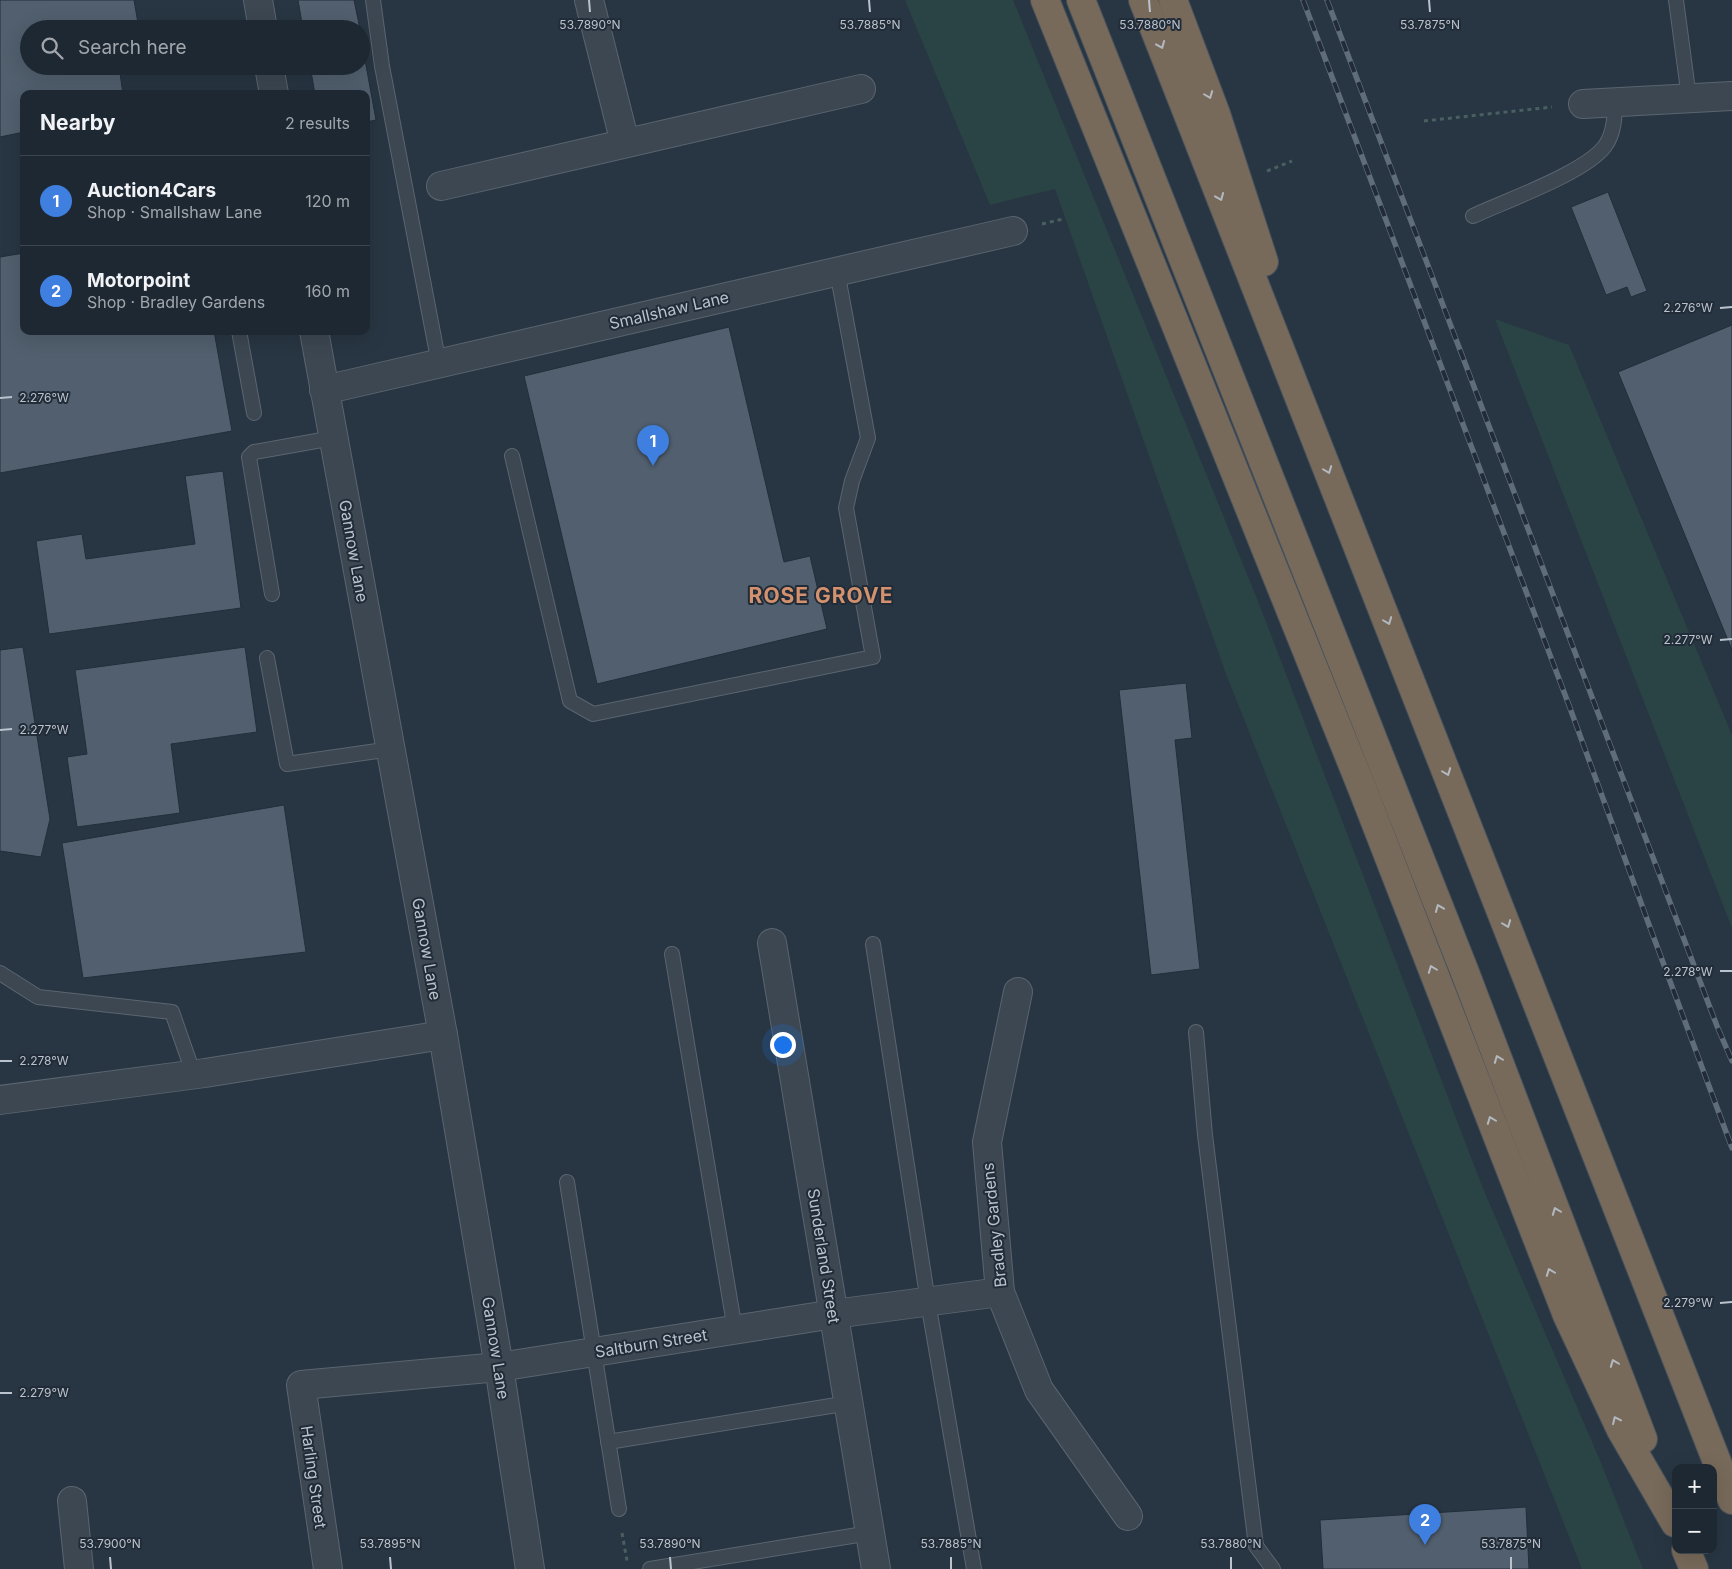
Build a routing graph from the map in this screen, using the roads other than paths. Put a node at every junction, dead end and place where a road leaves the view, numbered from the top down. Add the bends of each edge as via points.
1 (258, 0) edge
2 (373, 0) edge
3 (589, 0) edge
4 (1045, 0) edge
5 (1081, 0) edge
6 (1143, 0) edge
7 (1173, 0) edge
8 (1676, 0) edge
9 (261, 20) edge
10 (271, 75) edge
11 (861, 89) dead end
12 (273, 90) edge
13 (1732, 96) edge
14 (1688, 98) junction
15 (1615, 102) junction
16 (1583, 104) road end
17 (625, 143) junction
18 (441, 186) dead end
19 (1473, 216) dead end
20 (1013, 231) dead end
21 (837, 271) junction
22 (240, 335) edge
23 (315, 335) edge
24 (439, 364) junction
25 (324, 390) junction
26 (254, 413) dead end
27 (1310, 425) junction
28 (334, 438) junction
29 (512, 456) dead end
30 (272, 594) dead end
31 (267, 658) dead end
32 (391, 750) junction
33 (772, 943) dead end
34 (873, 944) dead end
35 (672, 954) dead end
36 (0, 973) edge
37 (1018, 992) dead end
38 (1196, 1032) dead end
39 (443, 1035) junction
40 (194, 1074) junction
41 (0, 1100) edge
42 (567, 1182) dead end
43 (1000, 1292) junction
44 (928, 1302) junction
45 (834, 1314) junction
46 (735, 1330) junction
47 (594, 1352) junction
48 (499, 1367) junction
49 (301, 1385) joint
50 (849, 1403) junction
51 (608, 1442) junction
52 (72, 1500) dead end
53 (1732, 1500) edge
54 (619, 1509) road end
55 (1672, 1514) edge
56 (1128, 1516) dead end
57 (1672, 1517) edge
58 (870, 1533) junction
59 (1688, 1554) edge
60 (79, 1569) edge
61 (328, 1569) edge
62 (530, 1569) edge
63 (650, 1569) edge
64 (876, 1569) edge
65 (974, 1569) edge
66 (1273, 1569) edge
67 (1694, 1569) edge

1 - 9 street
2 - 24 lane via 382,66
3 - 17 street
57 -> 4 highway via 1620,1430 1568,1315 1359,779
55 -> 5 highway via 1464,970
6 -> 27 highway
7 -> 27 highway via 1216,114 1260,248
8 - 14 lane
10 - 12 street
11 - 17 street
13 - 14 street
14 - 15 street
15 - 16 street
15 - 19 lane via 1615,122 1605,146 1591,160
17 - 18 street
20 - 21 street, Smallshaw Lane
21 - 24 street, Smallshaw Lane
21 - 29 lane via 868,438 846,508 873,657 593,714 570,701
22 - 26 lane
23 - 25 street, Gannow Lane
24 - 25 street, Smallshaw Lane
25 - 28 street, Gannow Lane
27 -> 53 highway
28 - 30 lane via 254,452 249,457
28 - 32 street, Gannow Lane
31 - 32 lane via 287,764
32 - 39 street, Gannow Lane
33 - 45 street, Sunderland Street
34 - 44 lane
35 - 46 lane
36 - 40 lane via 38,998 172,1012
37 - 43 street, Bradley Gardens via 986,1142
38 - 66 lane via 1205,1135 1256,1546
39 - 40 street
39 - 48 street, Gannow Lane
40 - 41 street
42 - 47 lane
43 - 44 street, Saltburn Street
43 - 56 street, Bradley Gardens via 1039,1390
44 - 45 street, Saltburn Street
44 - 65 lane
45 - 46 street, Saltburn Street
45 - 50 street, Sunderland Street
46 - 47 street, Saltburn Street
47 - 48 street, Saltburn Street
47 - 51 lane
48 - 49 street, Saltburn Street
48 - 62 street, Gannow Lane
49 - 61 street, Harling Street
50 - 51 lane
50 - 58 street, Sunderland Street
51 - 54 lane
52 - 60 street
58 - 63 lane
58 - 64 street, Sunderland Street
59 - 67 highway

